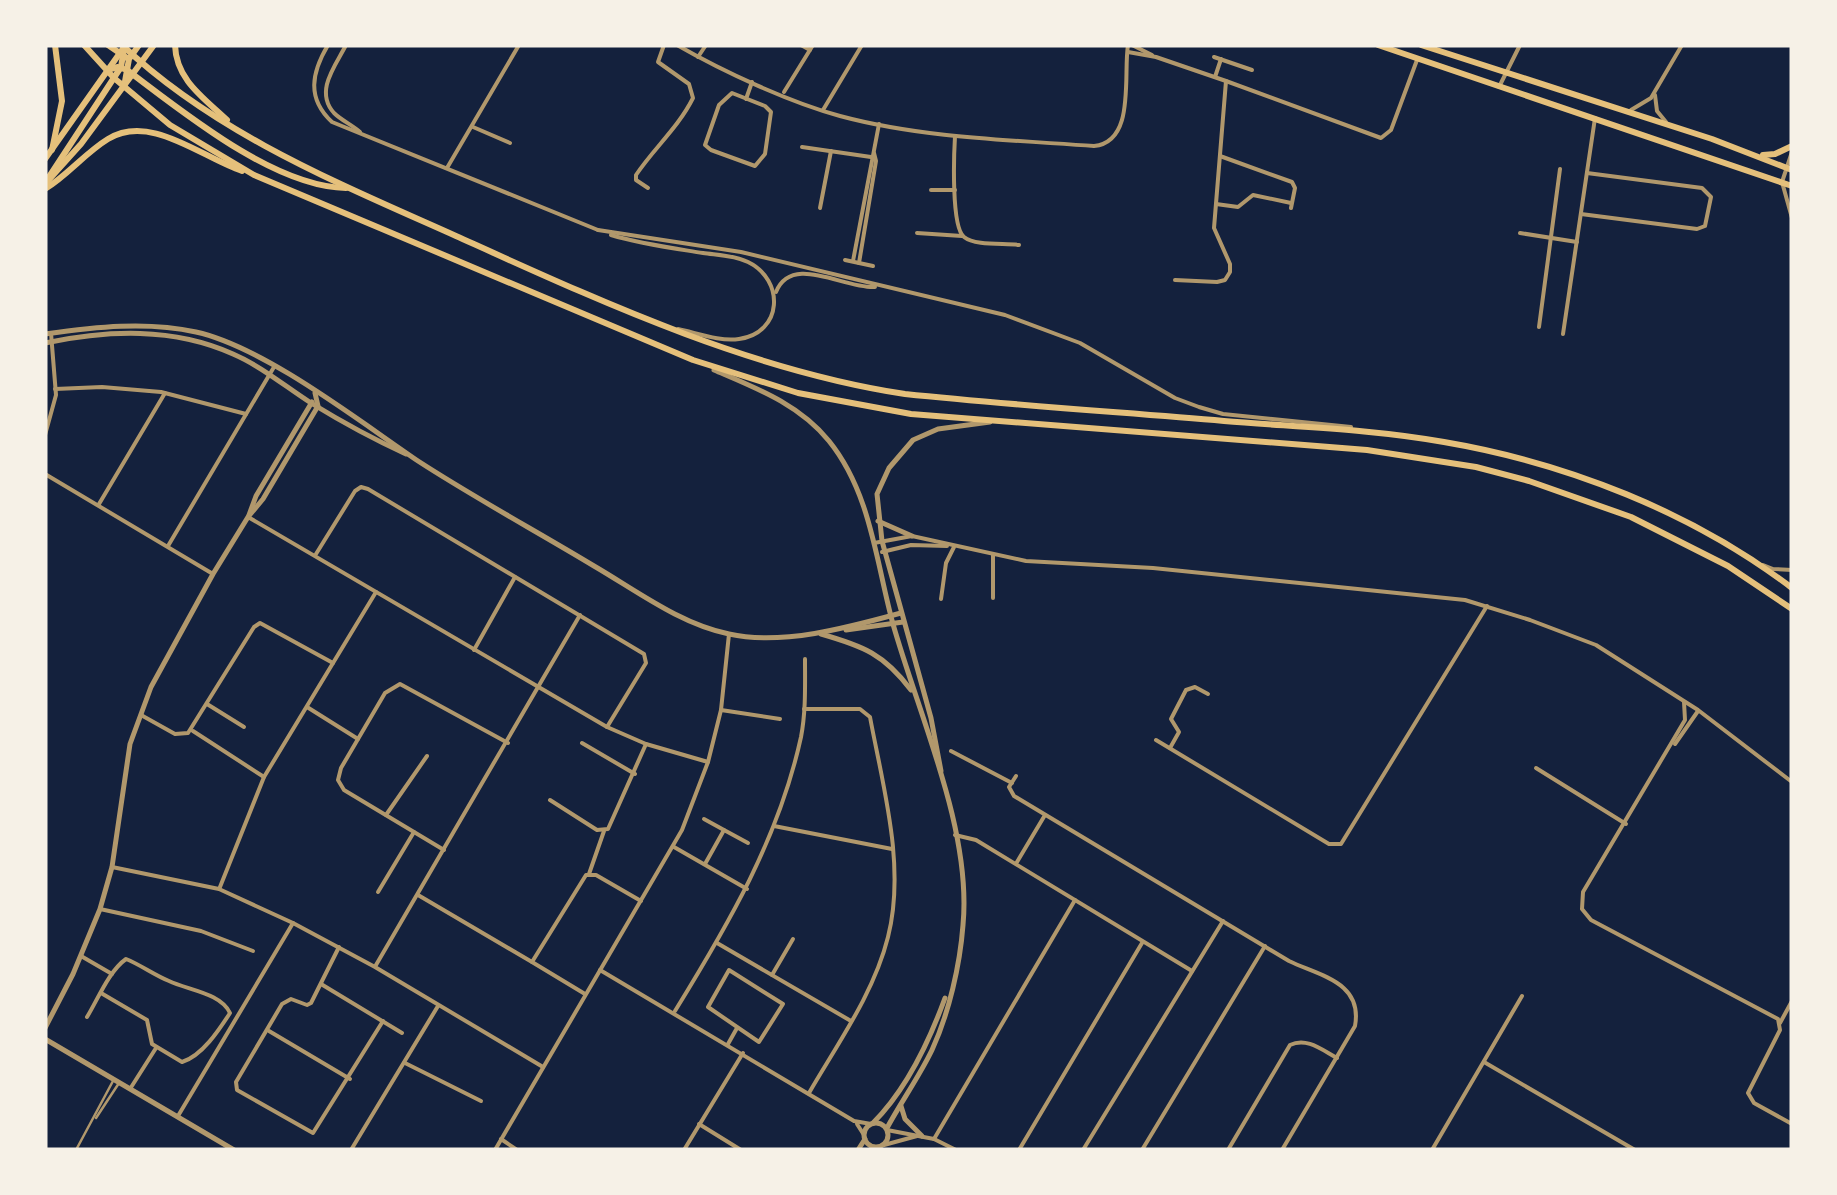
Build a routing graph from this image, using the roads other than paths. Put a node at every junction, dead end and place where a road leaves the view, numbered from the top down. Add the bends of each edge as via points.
1 (55, 45) edge
2 (84, 45) edge
3 (108, 45) edge
4 (139, 45) edge
5 (154, 45) edge
6 (175, 45) edge
7 (328, 45) edge
8 (346, 45) edge
9 (519, 45) edge
10 (664, 45) edge
11 (677, 45) edge
12 (706, 45) edge
13 (801, 45) edge
14 (862, 45) edge
15 (1378, 45) edge
16 (1422, 45) edge
17 (1520, 45) edge
18 (1682, 45) edge
19 (1129, 47) edge
20 (811, 48) edge
21 (125, 52) edge
22 (322, 56) junction
23 (698, 57) junction
24 (1417, 60) junction
25 (142, 62) junction
26 (336, 64) junction
27 (107, 70) junction
28 (1252, 70) dead end
29 (127, 71) junction
30 (1504, 72) junction
31 (1214, 77) junction
32 (114, 78) junction
33 (1226, 81) junction
34 (752, 82) junction
35 (124, 87) junction
36 (1500, 87) junction
37 (1655, 90) junction
38 (784, 94) junction
39 (746, 99) junction
40 (1614, 108) junction
41 (823, 110) junction
42 (1627, 112) junction
43 (1594, 118) junction
44 (879, 123) junction
45 (471, 126) junction
46 (1670, 126) junction
47 (239, 132) junction
48 (360, 132) junction
49 (957, 134) junction
50 (510, 143) dead end
51 (802, 147) dead end
52 (1792, 149) edge
53 (52, 150) junction
54 (831, 151) junction
55 (1757, 154) junction
56 (872, 155) junction
57 (1220, 156) junction
58 (45, 159) edge
59 (447, 168) junction
60 (1560, 169) dead end
61 (1789, 169) edge
62 (1587, 172) junction
63 (254, 175) junction
64 (1782, 182) junction
65 (46, 184) edge
66 (1792, 186) edge
67 (350, 188) junction
68 (648, 188) dead end
69 (931, 190) dead end
70 (955, 190) junction
71 (1216, 204) junction
72 (820, 208) dead end
73 (1581, 214) junction
74 (1792, 218) edge
75 (598, 230) junction
76 (916, 233) dead end
77 (1520, 233) dead end
78 (963, 236) junction
79 (1551, 238) junction
80 (1577, 242) junction
81 (1019, 245) dead end
82 (845, 260) dead end
83 (856, 262) junction
84 (873, 266) dead end
85 (1175, 280) dead end
86 (880, 285) junction
87 (775, 294) junction
88 (1540, 327) dead end
89 (674, 328) junction
90 (1563, 334) dead end
91 (48, 338) edge
92 (693, 360) junction
93 (274, 367) junction
94 (269, 374) junction
95 (55, 389) junction
96 (312, 391) junction
97 (166, 392) junction
98 (316, 403) junction
99 (343, 410) junction
100 (246, 414) junction
101 (990, 422) junction
102 (1372, 432) junction
103 (45, 435) edge
104 (416, 459) junction
105 (45, 474) edge
106 (99, 504) junction
107 (248, 518) junction
108 (878, 521) junction
109 (912, 536) junction
110 (882, 541) junction
111 (874, 543) junction
112 (168, 546) junction
113 (953, 547) junction
114 (885, 551) junction
115 (877, 553) junction
116 (315, 555) junction
117 (993, 555) junction
118 (1750, 559) junction
119 (1792, 570) edge
120 (213, 574) junction
121 (515, 577) junction
122 (1792, 588) edge
123 (376, 592) junction
124 (993, 598) dead end
125 (941, 599) dead end
126 (1487, 606) junction
127 (1792, 610) edge
128 (901, 613) junction
129 (580, 615) junction
130 (892, 620) junction
131 (903, 622) junction
132 (818, 633) junction
133 (729, 634) junction
134 (474, 650) junction
135 (805, 659) dead end
136 (334, 663) junction
137 (538, 687) junction
138 (914, 694) junction
139 (1208, 694) dead end
140 (1683, 700) junction
141 (207, 704) junction
142 (307, 707) junction
143 (804, 709) junction
144 (721, 710) junction
145 (1698, 710) junction
146 (140, 715) junction
147 (780, 720) dead end
148 (244, 727) dead end
149 (608, 727) junction
150 (191, 730) junction
151 (358, 739) junction
152 (1156, 740) dead end
153 (508, 742) junction
154 (582, 743) dead end
155 (646, 744) junction
156 (1170, 748) junction
157 (950, 751) dead end
158 (1669, 752) junction
159 (427, 756) dead end
160 (708, 762) junction
161 (1536, 768) dead end
162 (635, 774) junction
163 (1016, 776) dead end
164 (264, 777) junction
165 (1792, 782) edge
166 (1012, 783) junction
167 (942, 784) junction
168 (550, 800) dead end
169 (386, 815) junction
170 (1045, 815) junction
171 (704, 819) dead end
172 (1626, 824) junction
173 (774, 826) junction
174 (724, 830) junction
175 (604, 831) junction
176 (414, 832) junction
177 (955, 835) junction
178 (748, 843) dead end
179 (673, 847) junction
180 (892, 848) junction
181 (444, 850) junction
182 (705, 864) junction
183 (1016, 864) junction
184 (112, 867) junction
185 (589, 874) junction
186 (220, 889) junction
187 (748, 889) junction
188 (378, 892) dead end
189 (418, 895) junction
190 (1074, 900) junction
191 (641, 901) junction
192 (100, 909) junction
193 (1223, 921) junction
194 (294, 923) junction
195 (792, 939) dead end
196 (1143, 942) junction
197 (717, 943) junction
198 (340, 946) junction
199 (1265, 946) junction
200 (253, 951) dead end
201 (81, 956) junction
202 (532, 962) junction
203 (375, 967) junction
204 (600, 970) junction
205 (1192, 971) junction
206 (955, 972) junction
207 (113, 974) junction
208 (772, 975) junction
209 (321, 984) junction
210 (101, 992) junction
211 (585, 994) junction
212 (1522, 996) dead end
213 (1792, 1001) edge
214 (438, 1006) junction
215 (674, 1012) junction
216 (48, 1014) edge
217 (87, 1017) dead end
218 (383, 1021) junction
219 (851, 1022) junction
220 (1780, 1022) junction
221 (45, 1028) edge
222 (737, 1028) junction
223 (268, 1030) junction
224 (402, 1033) dead end
225 (45, 1039) edge
226 (728, 1044) junction
227 (156, 1048) junction
228 (743, 1053) junction
229 (1336, 1058) junction
230 (405, 1062) junction
231 (1484, 1062) junction
232 (543, 1067) junction
233 (350, 1079) junction
234 (117, 1081) junction
235 (130, 1088) junction
236 (809, 1093) junction
237 (481, 1101) dead end
238 (901, 1103) junction
239 (178, 1116) junction
240 (854, 1121) junction
241 (699, 1124) junction
242 (872, 1124) junction
243 (1792, 1124) edge
244 (887, 1129) junction
245 (922, 1136) junction
246 (864, 1137) junction
247 (501, 1139) junction
248 (934, 1139) junction
249 (878, 1147) edge
250 (76, 1150) edge
251 (234, 1150) edge
252 (351, 1150) edge
253 (495, 1150) edge
254 (517, 1150) edge
255 (684, 1150) edge
256 (742, 1150) edge
257 (858, 1150) edge
258 (956, 1150) edge
259 (1019, 1150) edge
260 (1083, 1150) edge
261 (1142, 1150) edge
262 (1228, 1150) edge
263 (1282, 1150) edge
264 (1432, 1150) edge
265 (1635, 1150) edge

1 - 53 main road via 62,101
2 - 27 main road
3 - 21 main road
4 - 21 main road
5 - 25 main road
6 - 47 main road via 184,77
7 - 22 street
8 - 26 street
9 - 45 street
10 - 68 street via 658,62 689,84 693,98 636,176
11 - 23 street
12 - 23 street
13 - 20 street
14 - 41 street
15 - 24 main road
16 - 30 main road
17 - 30 street
18 - 37 street
19 - 31 street
19 - 49 street via 1122,121 1110,142
20 - 38 street
21 - 25 main road
21 - 27 main road
21 - 29 main road
22 - 26 street
22 - 48 street via 314,76 316,102 332,122
23 - 34 street
24 - 33 street via 1385,137
24 - 36 main road
25 - 29 main road
25 - 47 main road
26 - 48 street via 326,88 328,105
27 - 29 main road
27 - 32 main road
27 - 53 main road
28 - 31 street via 1218,58
29 - 32 main road
29 - 35 main road
29 - 67 main road via 253,156 316,184
30 - 36 street
30 - 40 main road
31 - 33 street
32 - 35 main road
32 - 65 main road
33 - 57 street
34 - 38 street
34 - 39 street
35 - 63 main road via 170,125
35 - 65 main road
36 - 43 main road
37 - 42 street
37 - 46 street via 1657,110
38 - 41 street
39 - 39 street via 724,98 705,144 756,166 772,116
40 - 42 main road
40 - 43 main road
41 - 44 street
42 - 46 main road
43 - 62 street
43 - 64 main road
44 - 49 street
44 - 56 street
45 - 50 street
45 - 59 street
46 - 55 main road
47 - 67 main road
48 - 59 street
49 - 70 street
51 - 54 street
52 - 55 main road
52 - 61 street
53 - 58 main road
54 - 56 street
54 - 72 street
55 - 61 main road
56 - 83 street
57 - 71 street
57 - 71 street via 1294,186 1291,206 1253,196 1238,206
59 - 75 street
60 - 79 street
61 - 64 street
62 - 73 street
62 - 73 street via 1702,188 1711,198 1708,221 1697,229
63 - 65 main road via 136,130 108,140
63 - 92 main road
64 - 66 main road
64 - 74 street
67 - 89 main road
69 - 70 street
70 - 78 street via 954,217
71 - 85 street via 1215,233 1230,264 1228,276 1217,282
73 - 80 street
75 - 86 street via 741,252
75 - 87 street via 750,262
76 - 78 street
77 - 79 street
78 - 81 street
79 - 80 street
79 - 88 street
80 - 90 street
82 - 83 street
83 - 84 street
86 - 87 street via 799,273 784,279
86 - 102 street via 1043,328 1211,411
87 - 89 street via 769,323 743,339
89 - 102 main road via 787,370 871,389
91 - 93 street via 145,325 198,332
91 - 94 street via 148,332 198,341
91 - 95 street
92 - 101 main road via 868,408
92 - 111 street via 789,405 827,438 853,477
93 - 94 street
93 - 96 street
94 - 98 street
94 - 100 street
95 - 97 street
95 - 103 street
96 - 98 street
96 - 99 street
97 - 100 street
97 - 106 street
98 - 99 street
98 - 104 street
98 - 107 street
99 - 104 street
100 - 112 street
101 - 108 street via 938,429 913,440 883,476
101 - 127 main road via 1367,450 1476,467 1631,517 1728,566
102 - 118 main road via 1480,449 1568,474 1654,507
104 - 133 street via 684,619
105 - 106 street
106 - 112 street
107 - 116 street
107 - 120 street
108 - 109 street
108 - 110 street
109 - 110 street
109 - 113 street
110 - 111 street
110 - 114 street
111 - 115 street
112 - 120 street
113 - 114 street
113 - 117 street
113 - 125 street
114 - 115 street
114 - 128 street
115 - 130 street
116 - 121 street via 364,487
116 - 123 street
117 - 124 street
117 - 126 street
118 - 119 street
118 - 122 main road
120 - 146 street
121 - 129 street
121 - 134 street
123 - 134 street
123 - 136 street
126 - 140 street via 1596,645
126 - 156 street via 1341,844 1328,844
128 - 130 street
128 - 131 street
129 - 137 street
129 - 149 street via 646,658
130 - 131 street
130 - 132 street
130 - 138 street
131 - 167 street via 932,718
132 - 133 street
132 - 138 street via 872,650
133 - 144 street
134 - 137 street
135 - 143 street
136 - 141 street via 257,623
136 - 142 street
137 - 149 street
137 - 153 street
138 - 167 street
139 - 156 street via 1186,690 1171,719 1179,732
140 - 145 street
140 - 158 street via 1686,716
141 - 148 street
141 - 150 street
142 - 151 street
142 - 164 street
143 - 173 street
143 - 180 street via 860,710 870,717
144 - 147 street
144 - 160 street
145 - 158 street
145 - 165 street
146 - 150 street via 179,736
146 - 184 street
149 - 155 street
150 - 164 street
151 - 153 street via 386,693 400,684
151 - 169 street via 339,784
152 - 156 street
153 - 181 street
154 - 162 street
155 - 160 street
155 - 162 street
157 - 166 street
158 - 172 street
159 - 169 street
160 - 179 street
161 - 172 street
162 - 175 street
163 - 166 street
164 - 186 street
166 - 170 street via 1011,794
167 - 177 street
168 - 175 street
169 - 176 street
170 - 183 street
170 - 193 street
171 - 174 street
172 - 220 street via 1583,892 1582,909 1591,920
173 - 180 street
173 - 187 street
174 - 178 street
174 - 182 street
175 - 185 street
176 - 181 street
176 - 188 street
177 - 183 street
177 - 206 street via 964,906
179 - 182 street
179 - 191 street
180 - 219 street via 889,934
181 - 189 street
182 - 187 street
183 - 190 street
184 - 186 street
184 - 192 street
185 - 191 street
185 - 202 street
186 - 194 street
187 - 197 street
189 - 202 street
189 - 203 street
190 - 196 street
190 - 248 street
191 - 204 street
192 - 200 street via 201,931
192 - 201 street
193 - 199 street
193 - 205 street
194 - 198 street
194 - 239 street
195 - 208 street
196 - 205 street
196 - 259 street
197 - 208 street
197 - 215 street
198 - 203 street
198 - 209 street
199 - 229 street via 1344,986 1355,1004 1355,1026
199 - 261 street
201 - 207 street
201 - 216 street
202 - 211 street
203 - 214 street
204 - 211 street
204 - 215 street
205 - 260 street
206 - 238 street via 934,1046
206 - 242 street via 926,1043
207 - 210 street
207 - 227 street via 129,960 230,1010 188,1061
208 - 219 street
209 - 218 street
209 - 223 street via 308,1005 284,1002
210 - 217 street
210 - 227 street via 147,1020
211 - 232 street
212 - 231 street
213 - 220 street
214 - 230 street
214 - 232 street
215 - 226 street
216 - 221 street
218 - 224 street
218 - 233 street
219 - 236 street
220 - 243 street via 1748,1093
222 - 222 street via 760,1042 783,1004 730,970 708,1007
222 - 226 street
223 - 233 street
223 - 233 street via 236,1082 240,1094 313,1133
225 - 234 street
226 - 228 street
227 - 235 street
228 - 236 street
228 - 241 street
229 - 262 street via 1307,1042 1290,1045
229 - 263 street
230 - 237 street
230 - 252 street
231 - 264 street
231 - 265 street
232 - 247 street
234 - 235 street
234 - 250 lane
235 - 239 street
236 - 240 street
238 - 244 street
238 - 245 street via 905,1119
239 - 251 street
240 - 242 street
240 - 246 street
241 - 255 street
241 - 256 street
242 - 244 street
242 - 246 street
244 - 245 street
244 - 249 street
245 - 248 street
245 - 249 street
246 - 249 street
246 - 257 street
247 - 253 street
247 - 254 street
248 - 258 street

